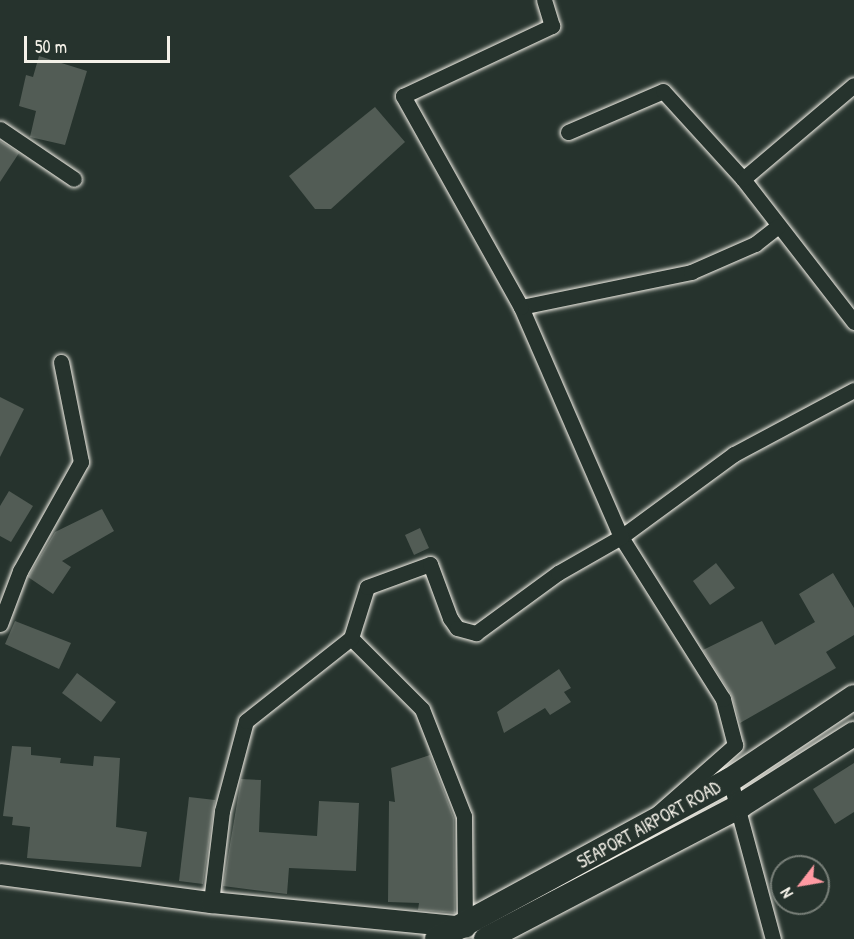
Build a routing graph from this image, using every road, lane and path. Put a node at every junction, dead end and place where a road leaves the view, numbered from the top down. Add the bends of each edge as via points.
1 (544, 0) edge
2 (854, 85) edge
3 (0, 129) edge
4 (568, 132) dead end
5 (74, 179) dead end
6 (743, 179) junction
7 (778, 226) junction
8 (521, 307) junction
9 (854, 322) edge
10 (61, 362) dead end
11 (854, 391) edge
12 (621, 537) junction
13 (0, 624) edge
14 (351, 638) junction
15 (854, 697) edge
16 (854, 734) edge
17 (730, 780) junction
18 (740, 806) junction
19 (650, 822) junction
20 (0, 874) edge
21 (211, 902) junction
22 (465, 927) junction
23 (437, 939) edge
24 (486, 939) edge
25 (773, 939) edge

1 - 8 street via 552,26 403,96
2 - 6 street
3 - 5 street
4 - 6 street via 663,91
6 - 7 street
7 - 8 street via 755,244 692,272
7 - 9 street
8 - 12 street
10 - 13 street via 81,462 20,571
11 - 12 street via 734,454
12 - 14 street via 558,573 476,633 457,628 450,618 430,564 383,578 360,598
12 - 19 street via 723,699 735,745
14 - 21 street via 246,721 222,811
14 - 22 street via 422,709 464,816
15 - 17 main road, SEAPORT AIRPORT ROAD
16 - 18 main road, SEAPORT AIRPORT ROAD
17 - 18 street
17 - 19 main road, SEAPORT AIRPORT ROAD
18 - 24 main road, SEAPORT AIRPORT ROAD
18 - 25 street
19 - 22 main road, SEAPORT AIRPORT ROAD
20 - 21 street
21 - 22 street
22 - 23 main road, SEAPORT AIRPORT ROAD

